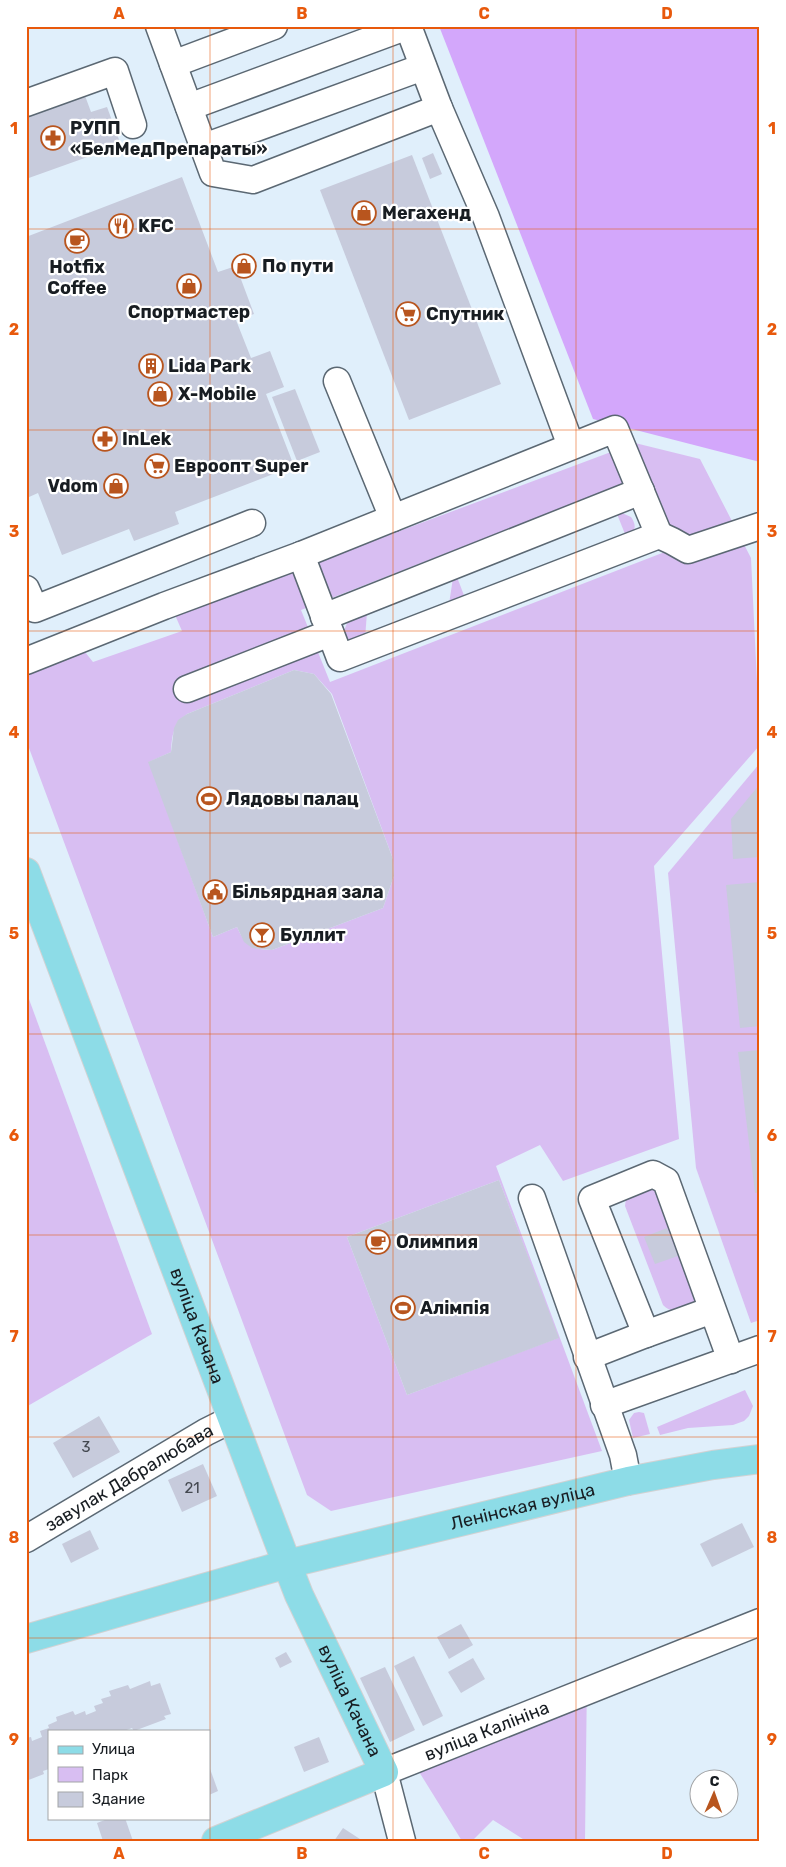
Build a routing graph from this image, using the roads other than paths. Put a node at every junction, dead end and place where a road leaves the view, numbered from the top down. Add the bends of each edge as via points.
1 (159, 26) edge
2 (274, 26) edge
3 (408, 26) edge
4 (173, 64) junction
5 (423, 67) junction
6 (26, 103) edge
7 (189, 107) junction
8 (439, 108) junction
9 (133, 125) dead end
10 (204, 147) junction
11 (337, 381) dead end
12 (571, 446) junction
13 (641, 491) junction
14 (393, 518) junction
15 (252, 523) dead end
16 (760, 526) edge
17 (659, 535) junction
18 (301, 555) junction
19 (26, 588) edge
20 (327, 625) junction
21 (26, 661) edge
22 (187, 689) dead end
23 (26, 872) edge
24 (532, 1198) dead end
25 (712, 1310) junction
26 (646, 1334) junction
27 (759, 1340) edge
28 (588, 1357) junction
29 (731, 1360) junction
30 (604, 1406) junction
31 (232, 1419) junction
32 (760, 1458) edge
33 (628, 1481) junction
34 (26, 1539) edge
35 (287, 1564) junction
36 (760, 1622) edge
37 (26, 1639) edge
38 (384, 1772) junction
39 (216, 1841) edge
40 (402, 1841) edge

1 - 4 street
2 - 4 street
3 - 5 street
3 - 7 street
4 - 7 street
5 - 8 street
5 - 10 street
6 - 9 street via 115,71
7 - 10 street
8 - 10 street via 253,180 213,173
8 - 12 street via 486,216
11 - 14 street
12 - 13 street via 615,429
12 - 14 street
13 - 17 street
13 - 20 street
14 - 18 street
15 - 19 street via 35,609
16 - 17 street via 688,550
17 - 20 street via 340,658
18 - 20 street
18 - 21 street
20 - 22 street
23 - 31 main road, вуліца Качана
24 - 28 street
25 - 26 street
25 - 26 street via 666,1181 653,1174 592,1199
25 - 29 street
26 - 28 street
27 - 29 street
28 - 30 street
29 - 30 street
30 - 33 street via 623,1455
31 - 34 street, завулак Дабралюбава
31 - 35 main road, вуліца Качана
32 - 33 main road, Ленінская вуліца
33 - 35 main road, Ленінская вуліца
35 - 37 main road, Ленінская вуліца
35 - 38 main road, вуліца Качана
36 - 38 street, вуліца Калініна
38 - 39 main road, вуліца Калініна
38 - 40 street

